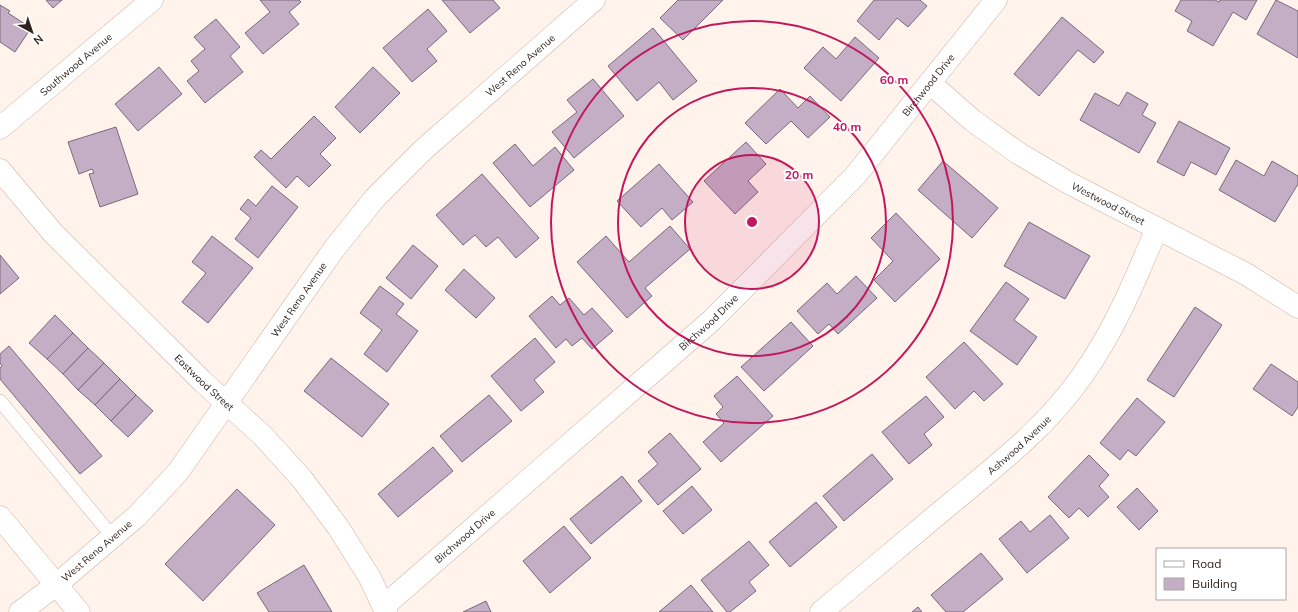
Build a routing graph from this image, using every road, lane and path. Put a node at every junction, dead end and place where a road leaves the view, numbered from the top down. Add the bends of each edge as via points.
1 (152, 0) edge
2 (594, 0) edge
3 (996, 0) edge
4 (930, 83) junction
5 (0, 128) edge
6 (0, 170) edge
7 (1158, 228) junction
8 (1298, 307) edge
9 (0, 401) edge
10 (226, 402) junction
11 (0, 518) edge
12 (112, 536) junction
13 (56, 585) junction
14 (385, 609) edge
15 (20, 612) edge
16 (78, 612) edge
17 (821, 612) edge

1 - 5 street, Southwood Avenue
2 - 10 street, West Reno Avenue via 423,150 376,198 334,249
3 - 4 street, Birchwood Drive
4 - 7 street, Westwood Street via 972,120 1018,153 1067,182
4 - 14 street, Birchwood Drive via 855,176 711,321
6 - 10 street, Eastwood Street via 53,233
7 - 8 street, Westwood Street via 1246,274
7 - 17 street, Ashwood Avenue via 1109,335 1082,377 1050,415 1015,450
9 - 12 lane
10 - 12 street, West Reno Avenue via 178,472 137,516
10 - 14 street, Eastwood Street via 262,435 302,479 338,527 370,578
11 - 13 street
12 - 13 street, West Reno Avenue
13 - 15 street, West Reno Avenue
13 - 16 street

